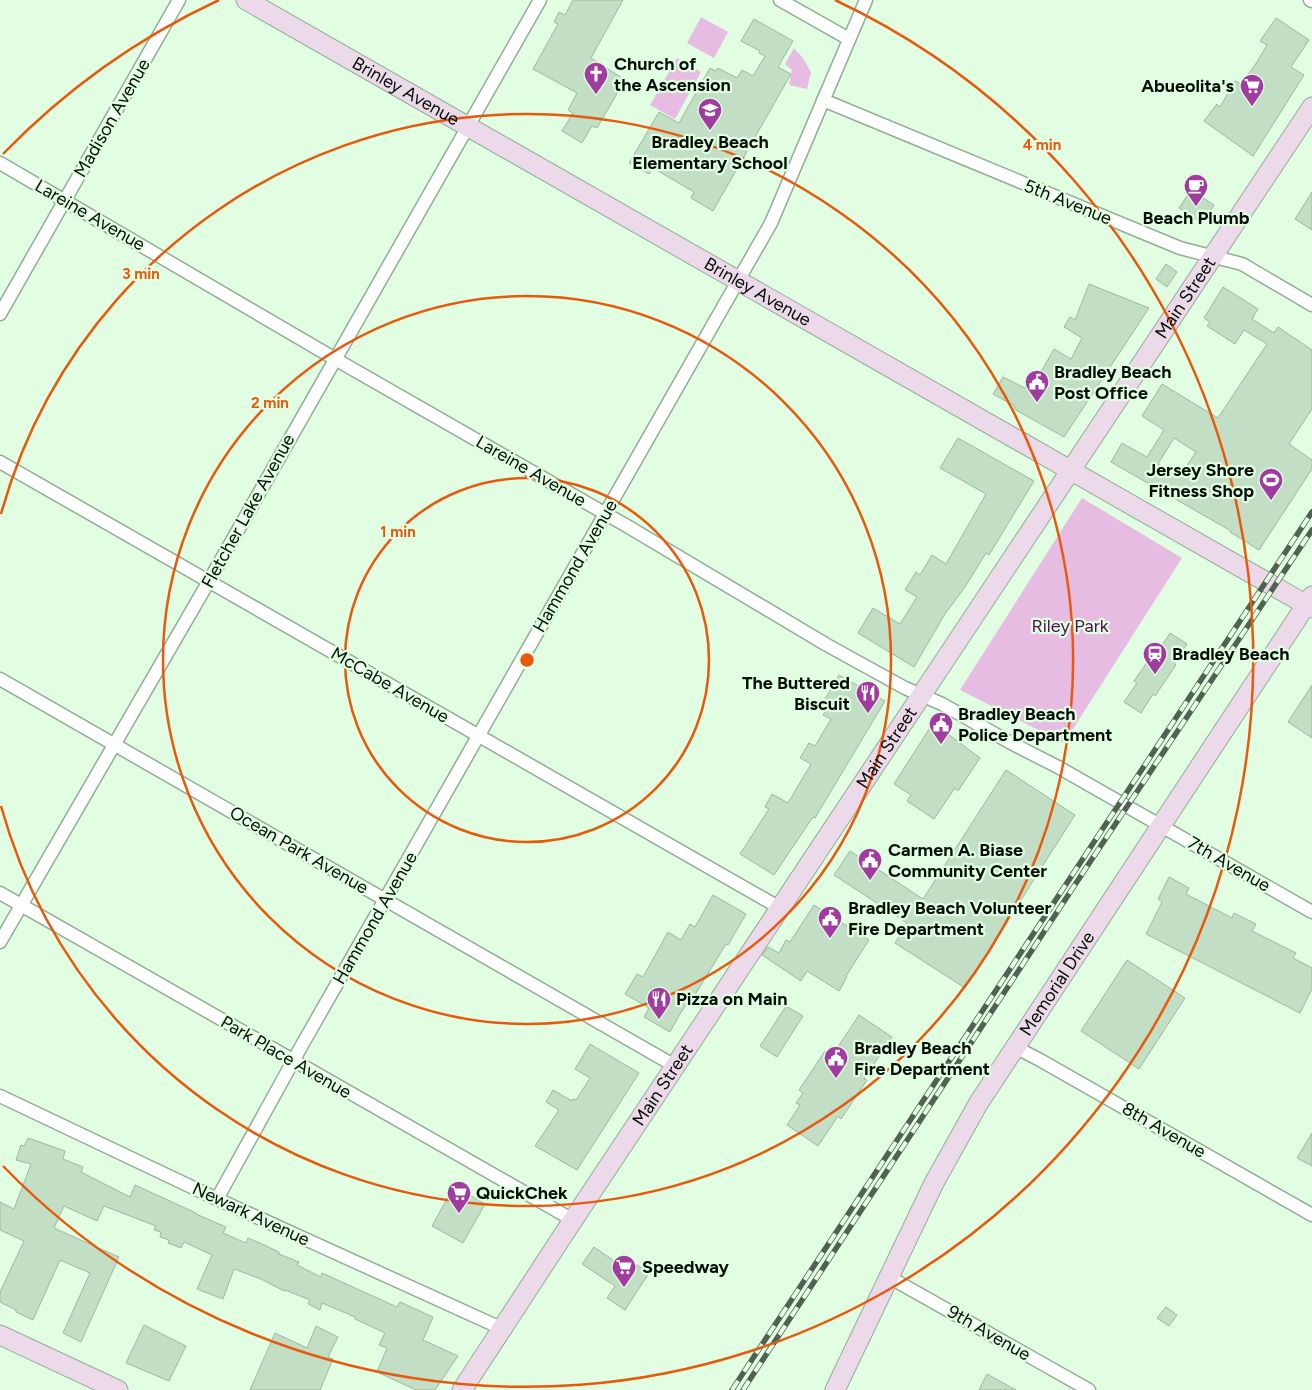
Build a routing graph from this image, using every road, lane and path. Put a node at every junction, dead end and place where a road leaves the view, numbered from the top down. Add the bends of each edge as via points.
1 (179, 0) edge
2 (246, 0) edge
3 (540, 0) edge
4 (780, 0) edge
5 (866, 0) edge
6 (849, 39) junction
7 (823, 100) junction
8 (1312, 107) edge
9 (467, 126) junction
10 (0, 163) edge
11 (65, 200) junction
12 (1213, 257) junction
13 (738, 281) junction
14 (1312, 305) edge
15 (0, 314) edge
16 (335, 359) junction
17 (0, 462) edge
18 (1072, 471) junction
19 (605, 514) junction
20 (209, 581) junction
21 (1310, 603) edge
22 (0, 679) edge
23 (923, 695) junction
24 (479, 736) junction
25 (114, 744) junction
26 (1153, 821) junction
27 (0, 893) edge
28 (385, 900) junction
29 (21, 905) junction
30 (780, 908) junction
31 (1312, 912) edge
32 (0, 942) edge
33 (1015, 1047) junction
34 (293, 1061) junction
35 (675, 1066) junction
36 (0, 1096) edge
37 (217, 1199) junction
38 (1312, 1215) edge
39 (573, 1220) junction
40 (889, 1277) junction
41 (503, 1329) junction
42 (0, 1335) edge
43 (118, 1390) edge
44 (462, 1390) edge
45 (835, 1390) edge
46 (1089, 1390) edge

1 - 11 street, Madison Avenue
2 - 9 street, Brinley Avenue
3 - 9 street, Fletcher Lake Avenue
4 - 6 street
5 - 6 street, Hammond Avenue
6 - 7 street, Hammond Avenue
7 - 12 street, 5th Avenue via 1180,248
7 - 13 street, Hammond Avenue via 771,223
8 - 12 street, Main Street
9 - 13 street, Brinley Avenue
9 - 16 street, Fletcher Lake Avenue
10 - 11 street, Lareine Avenue
11 - 15 street, Madison Avenue
11 - 16 street, Lareine Avenue
12 - 14 street, 5th Avenue via 1242,264
12 - 18 street, Main Street
13 - 18 street, Brinley Avenue
13 - 19 street, Hammond Avenue
16 - 19 street, Lareine Avenue
16 - 20 street, Fletcher Lake Avenue
17 - 20 street, McCabe Avenue
18 - 21 street, Brinley Avenue via 1270,584
18 - 23 street, Main Street
19 - 23 street, Lareine Avenue via 827,645
19 - 24 street, Hammond Avenue
20 - 24 street, McCabe Avenue
20 - 25 street, Fletcher Lake Avenue
21 - 26 street, Memorial Drive
22 - 25 street, Ocean Park Avenue
23 - 26 street, Lareine Avenue
23 - 30 street, Main Street
24 - 28 street, Hammond Avenue
24 - 30 street, McCabe Avenue
25 - 28 street, Ocean Park Avenue
25 - 29 street, Fletcher Lake Avenue
26 - 31 street, 7th Avenue
26 - 33 street, Memorial Drive
27 - 29 street, Park Place Avenue
28 - 34 street, Hammond Avenue
28 - 35 street, Ocean Park Avenue
29 - 32 street, Fletcher Lake Avenue
29 - 34 street, Park Place Avenue
30 - 35 street, Main Street
33 - 38 street, 8th Avenue
33 - 40 street, Memorial Drive via 950,1152
34 - 37 street, Hammond Avenue
34 - 39 street, Park Place Avenue
35 - 39 street, Main Street
36 - 37 street, Newark Avenue
37 - 41 street, Newark Avenue
39 - 41 street, Main Street
40 - 45 street, Memorial Drive
40 - 46 street, 9th Avenue
41 - 44 street, Main Street
42 - 43 street

